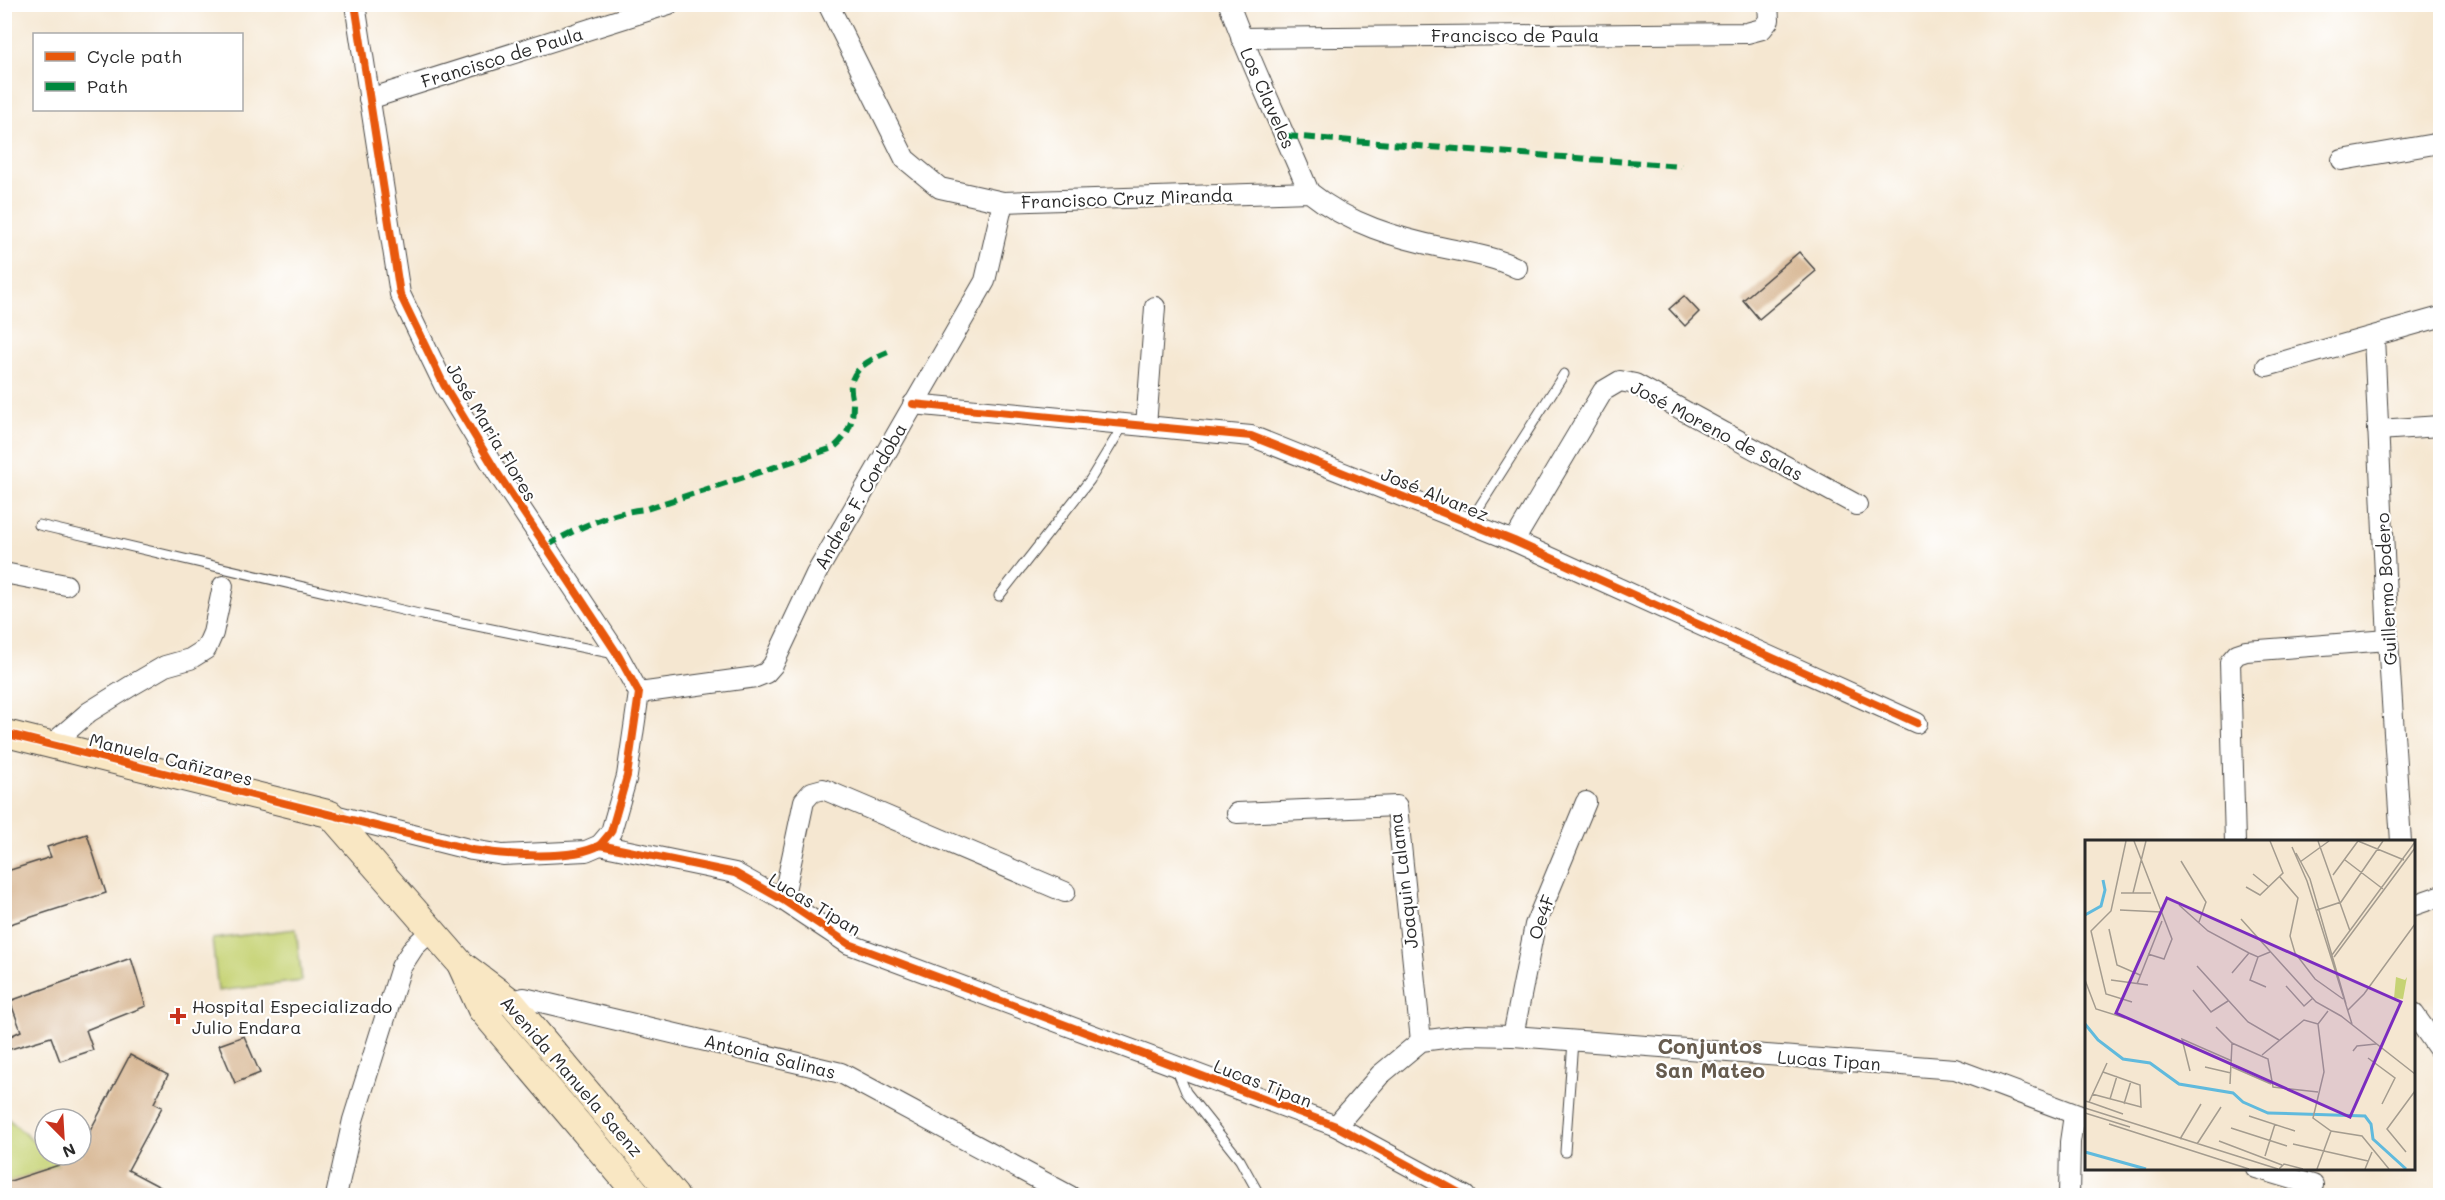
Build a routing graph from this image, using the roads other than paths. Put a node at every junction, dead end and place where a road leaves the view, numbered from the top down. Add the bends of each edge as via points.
1 (355, 4) edge
2 (669, 4) edge
3 (828, 4) edge
4 (1229, 4) edge
5 (1768, 4) edge
6 (1241, 38) junction
7 (369, 99) junction
8 (2440, 143) edge
9 (2342, 160) dead end
10 (1309, 192) junction
11 (1003, 202) junction
12 (1517, 268) dead end
13 (1155, 307) dead end
14 (2440, 317) edge
15 (2374, 337) junction
16 (2267, 366) dead end
17 (1564, 374) dead end
18 (913, 404) junction
19 (1124, 424) junction
20 (1146, 426) junction
21 (2440, 426) edge
22 (2378, 430) junction
23 (1857, 505) dead end
24 (1469, 523) junction
25 (39, 525) dead end
26 (1514, 541) junction
27 (4, 573) edge
28 (66, 585) dead end
29 (223, 586) dead end
30 (999, 596) dead end
31 (2388, 640) junction
32 (618, 655) junction
33 (639, 693) junction
34 (1917, 723) dead end
35 (4, 733) edge
36 (51, 745) junction
37 (1586, 802) dead end
38 (1237, 813) dead end
39 (330, 814) junction
40 (2235, 840) edge
41 (2401, 840) edge
42 (600, 845) junction
43 (1065, 892) dead end
44 (2440, 896) edge
45 (783, 900) junction
46 (2415, 905) edge
47 (431, 931) junction
48 (461, 964) junction
49 (510, 1001) junction
50 (481, 1009) junction
51 (2415, 1015) edge
52 (1513, 1036) junction
53 (1421, 1041) junction
54 (1573, 1041) junction
55 (2440, 1051) edge
56 (1174, 1066) junction
57 (2080, 1117) edge
58 (1336, 1126) junction
59 (1566, 1152) dead end
60 (2263, 1170) edge
61 (2313, 1185) dead end
62 (336, 1196) edge
63 (639, 1196) edge
64 (675, 1196) edge
65 (1070, 1196) edge
66 (1260, 1196) edge
67 (1465, 1196) edge
68 (2069, 1196) edge

1 - 7 street, José Maria Flores
2 - 7 street, Francisco de Paula
3 - 11 street, Francisco Cruz Miranda via 905,159 940,188
4 - 6 street, Los Claveles
5 - 6 street, Francisco de Paula via 1769,20 1762,29 1747,33
6 - 10 street, Los Claveles
7 - 32 street, José Maria Flores via 400,294 444,385
8 - 9 street
10 - 11 street, Francisco Cruz Miranda
10 - 12 street via 1329,208 1373,230 1502,260
11 - 18 street, Andres F. Cordoba via 985,281
13 - 20 street
14 - 15 street
15 - 16 street
15 - 22 street, Guillermo Bodero
17 - 24 lane
18 - 19 street, José Alvarez
18 - 33 street, Andres F. Cordoba via 816,574 766,673 742,680
19 - 20 street, José Alvarez
19 - 30 lane via 1090,480
20 - 24 street, José Alvarez via 1251,436
21 - 22 street
22 - 31 street, Guillermo Bodero
23 - 26 street, José Moreno de Salas via 1635,384 1620,381 1603,391
24 - 26 street, José Alvarez
25 - 32 lane via 423,615
26 - 34 street, José Alvarez
27 - 28 street
29 - 36 street via 206,649 190,659 165,666 116,695
31 - 40 street via 2246,651 2230,662
31 - 41 street, Guillermo Bodero
32 - 33 street, José Maria Flores
33 - 42 street via 627,776 611,832
35 - 36 street, Manuela Cañizares
36 - 39 street, Manuela Cañizares
37 - 52 street, Oe4F via 1535,925
38 - 53 street, Joaquin Lalama via 1397,806
39 - 42 street, Lucas Tipan via 503,855 579,852
39 - 47 street, Avenida Manuela Saenz
42 - 45 street, Lucas Tipan via 735,873
43 - 45 street via 823,789 812,792 804,801
44 - 46 street
45 - 56 street, Lucas Tipan via 849,944
47 - 48 street, Avenida Manuela Saenz
47 - 62 street via 401,967 353,1120
48 - 49 street, Avenida Manuela Saenz
48 - 50 street, Avenida Manuela Saenz
49 - 50 street, Antonia Salinas
49 - 64 street, Avenida Manuela Saenz
49 - 65 street, Antonia Salinas via 524,998 841,1073
50 - 63 street, Avenida Manuela Saenz
51 - 55 street
52 - 53 street, Lucas Tipan via 1467,1035
52 - 54 street, Lucas Tipan
53 - 58 street via 1380,1075
54 - 57 street, Lucas Tipan via 1955,1070
54 - 59 lane
56 - 58 street, Lucas Tipan
56 - 66 lane via 1186,1092 1240,1160
57 - 68 street via 2070,1142
58 - 67 street, Lucas Tipan
60 - 61 street

